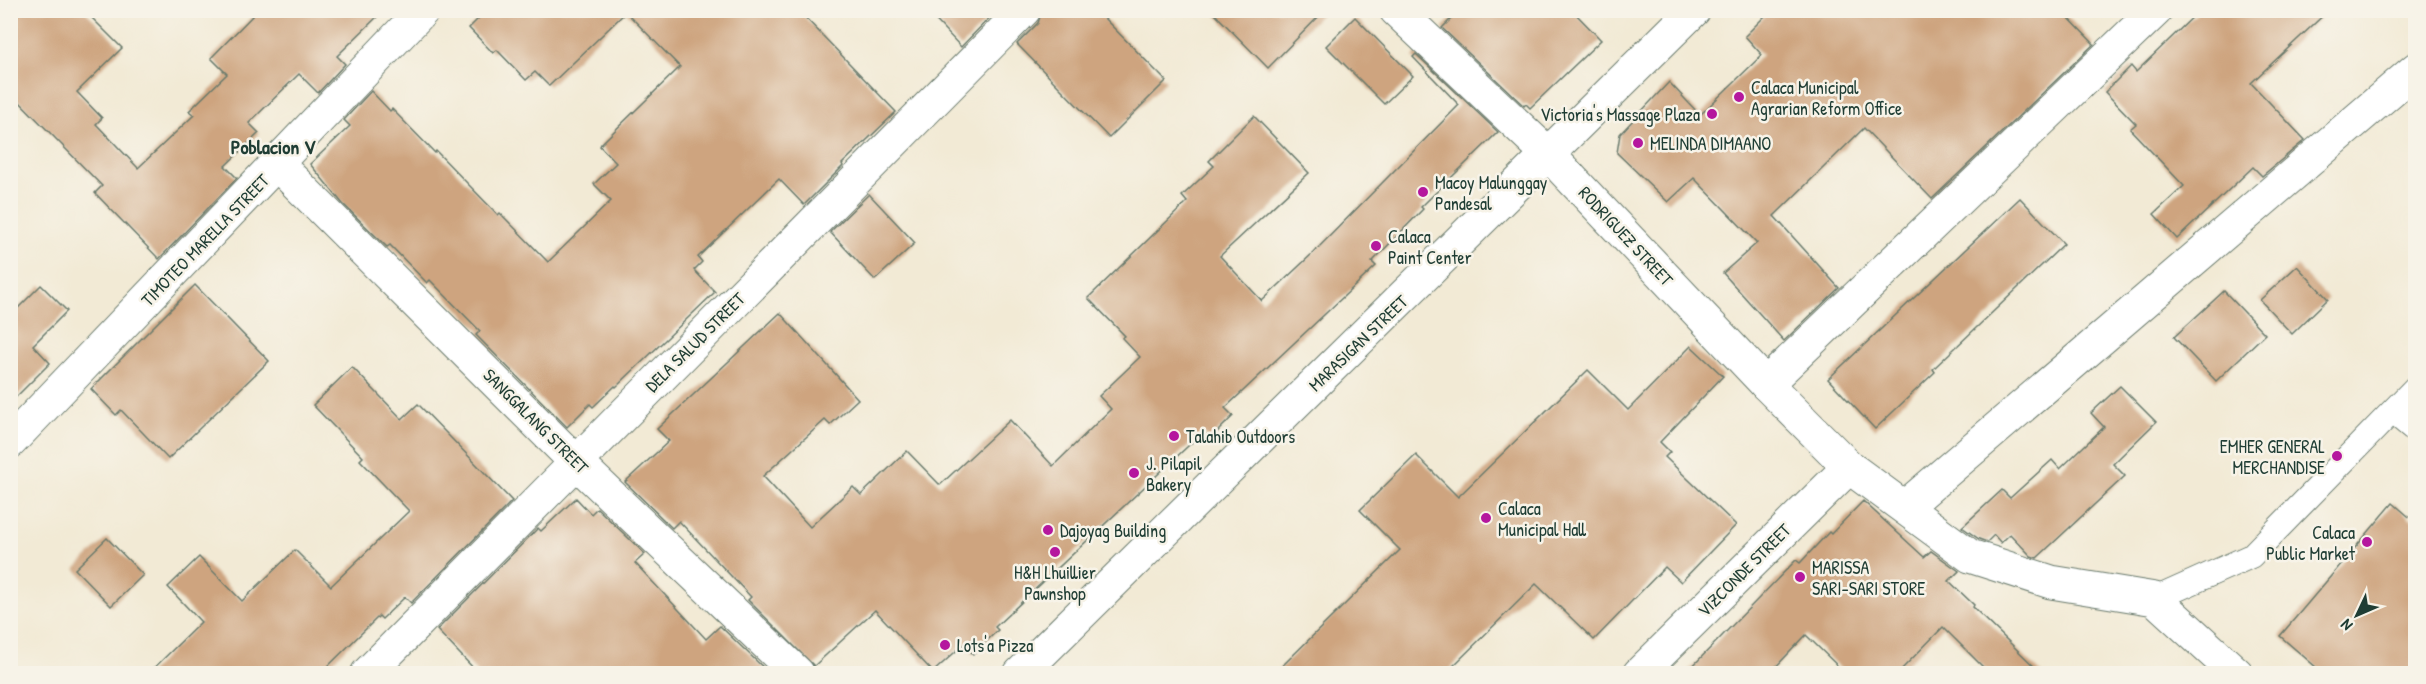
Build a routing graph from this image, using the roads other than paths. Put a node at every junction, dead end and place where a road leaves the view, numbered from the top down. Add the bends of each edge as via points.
1 (423, 10) edge
2 (1024, 10) edge
3 (1396, 10) edge
4 (1694, 10) edge
5 (2156, 10) edge
6 (2415, 69) edge
7 (1549, 155) junction
8 (277, 164) junction
9 (1766, 384) junction
10 (2415, 387) edge
11 (2393, 412) junction
12 (2415, 431) edge
13 (10, 442) edge
14 (576, 462) junction
15 (1849, 467) junction
16 (1905, 507) junction
17 (2155, 599) junction
18 (367, 674) edge
19 (798, 674) edge
20 (1020, 674) edge
21 (1640, 674) edge
22 (2237, 674) edge

1 - 8 street, TIMOTEO MARELLA STREET
2 - 14 street, DELA SALUD STREET
3 - 7 street, RODRIGUEZ STREET
4 - 7 street, MARASIGAN STREET
5 - 9 street
6 - 16 street
7 - 9 street, RODRIGUEZ STREET
7 - 20 street, MARASIGAN STREET
8 - 13 street, TIMOTEO MARELLA STREET
8 - 14 street, SANGGALANG STREET
9 - 15 street, RODRIGUEZ STREET
10 - 11 lane
11 - 12 lane
11 - 17 lane via 2251,556
14 - 18 street, DELA SALUD STREET
14 - 19 street, SANGGALANG STREET
15 - 16 street, RODRIGUEZ STREET
15 - 21 street, VIZCONDE STREET
16 - 17 street, RODRIGUEZ STREET via 1970,556 2051,582
17 - 22 street

